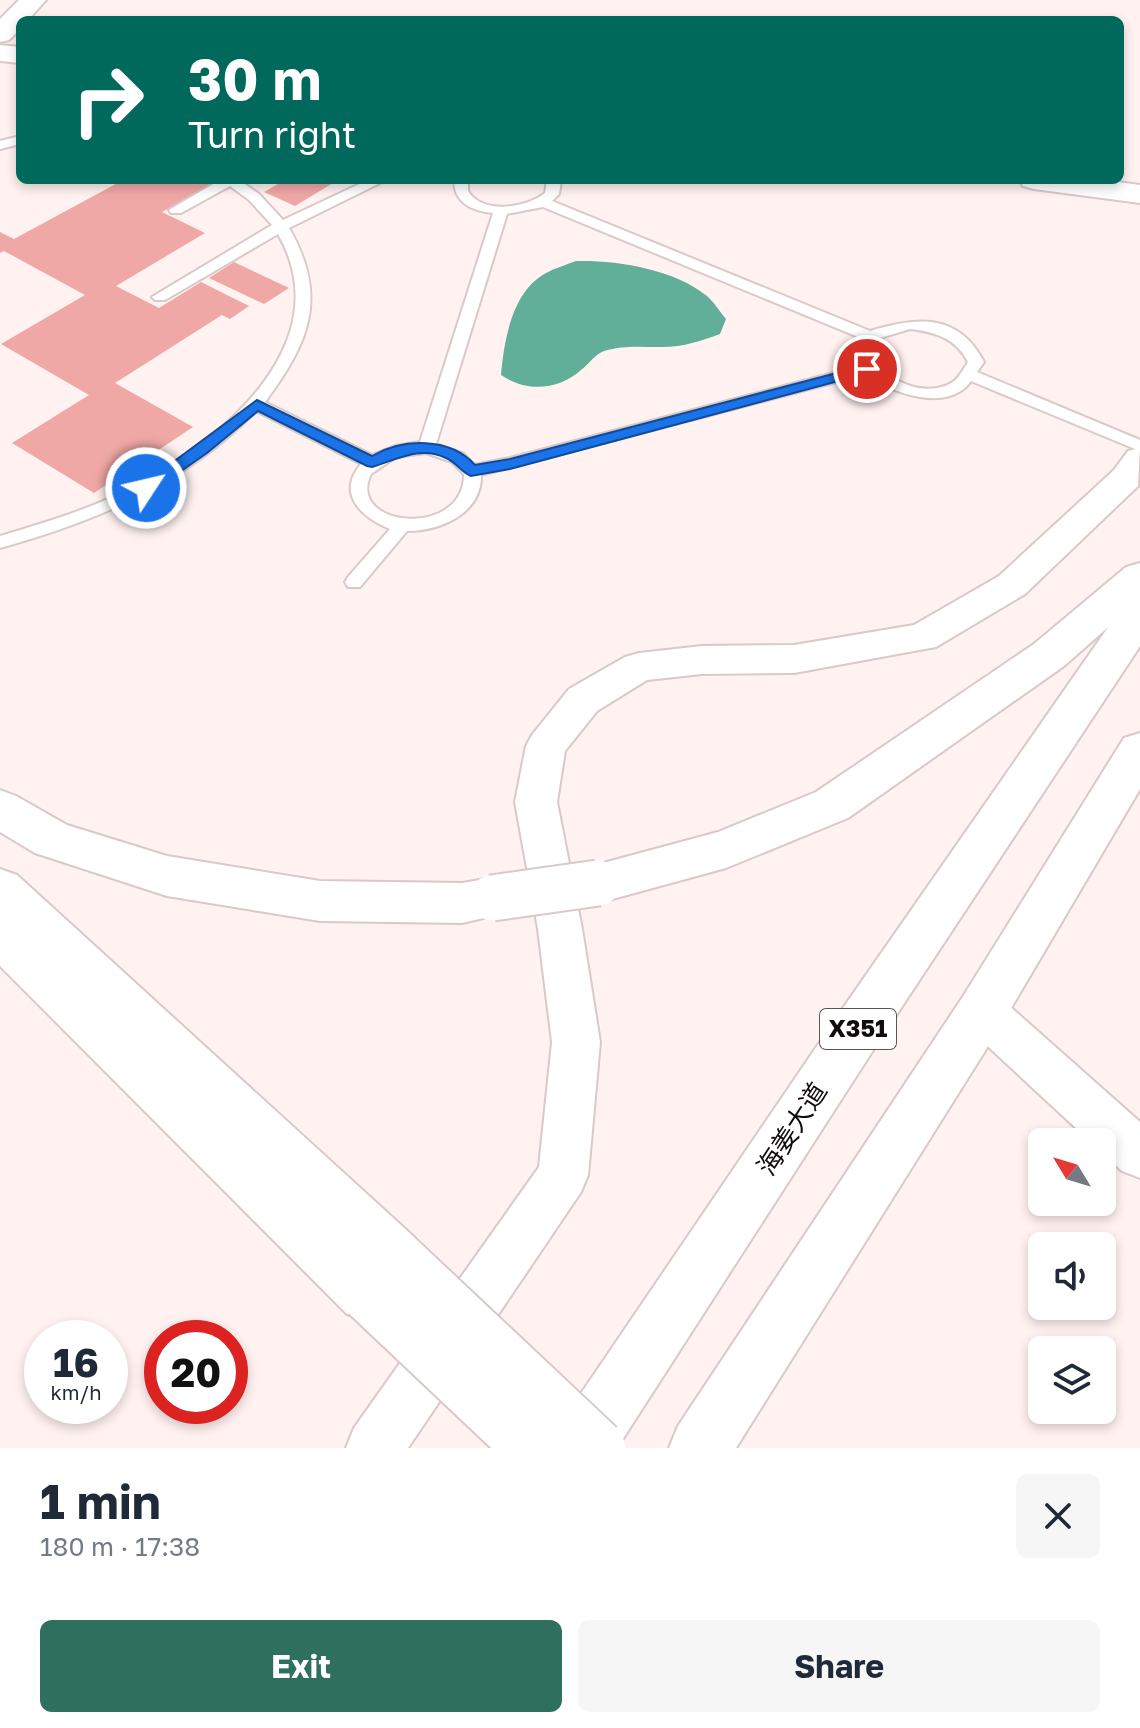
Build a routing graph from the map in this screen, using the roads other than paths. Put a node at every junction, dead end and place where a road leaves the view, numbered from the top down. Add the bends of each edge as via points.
1 (33, 0) edge
2 (17, 16) edge
3 (16, 18) edge
4 (0, 34) edge
5 (223, 184) edge
6 (235, 184) edge
7 (370, 184) edge
8 (460, 184) edge
9 (553, 184) edge
10 (1064, 184) edge
11 (1140, 194) edge
12 (543, 202) junction
13 (176, 210) dead end
14 (501, 210) junction
15 (281, 226) junction
16 (160, 297) dead end
17 (869, 336) junction
18 (867, 369) junction
19 (972, 376) junction
20 (257, 405) junction
21 (1140, 446) edge
22 (427, 447) junction
23 (1140, 459) edge
24 (372, 462) junction
25 (471, 471) junction
26 (403, 525) junction
27 (0, 542) edge
28 (1140, 577) edge
29 (354, 582) dead end
30 (1140, 613) edge
31 (1140, 750) edge
32 (0, 809) edge
33 (0, 889) edge
34 (0, 934) edge
35 (982, 1011) junction
36 (1140, 1154) edge
37 (381, 1275) junction
38 (374, 1448) edge
39 (532, 1448) edge
40 (581, 1448) edge
41 (597, 1448) edge
42 (700, 1448) edge

1 - 2 main road
3 - 4 main road
5 - 13 lane
6 - 15 lane via 273,212
7 - 15 lane
8 - 14 lane via 472,203
9 - 12 lane
10 - 11 main road
12 - 14 lane
12 - 17 lane
14 - 22 lane
15 - 16 lane
15 - 20 lane via 305,280 302,319 286,364
17 - 18 lane via 861,357
17 - 19 lane via 886,327 933,326 970,347 976,362
18 - 19 lane via 899,389 920,392 942,392
18 - 25 lane
19 - 21 lane
20 - 24 lane
20 - 27 lane via 146,488 93,513
22 - 24 lane via 388,453
22 - 25 lane via 461,459
23 - 38 street via 1012,585 923,637 794,659 639,667 583,700 546,746 536,802 576,1042 563,1175
24 - 26 lane via 360,476 357,493 364,508
25 - 26 lane via 474,486 467,503 451,516
26 - 29 lane
28 - 32 main road, bridge via 1049,655 832,805 726,849 598,883 462,903 320,901 167,876 52,839
30 - 40 main road, 海姜大道 / X351
31 - 35 main road
33 - 37 main road
34 - 37 main road
35 - 36 street
35 - 42 main road
37 - 39 main road, bridge
37 - 41 main road, bridge

